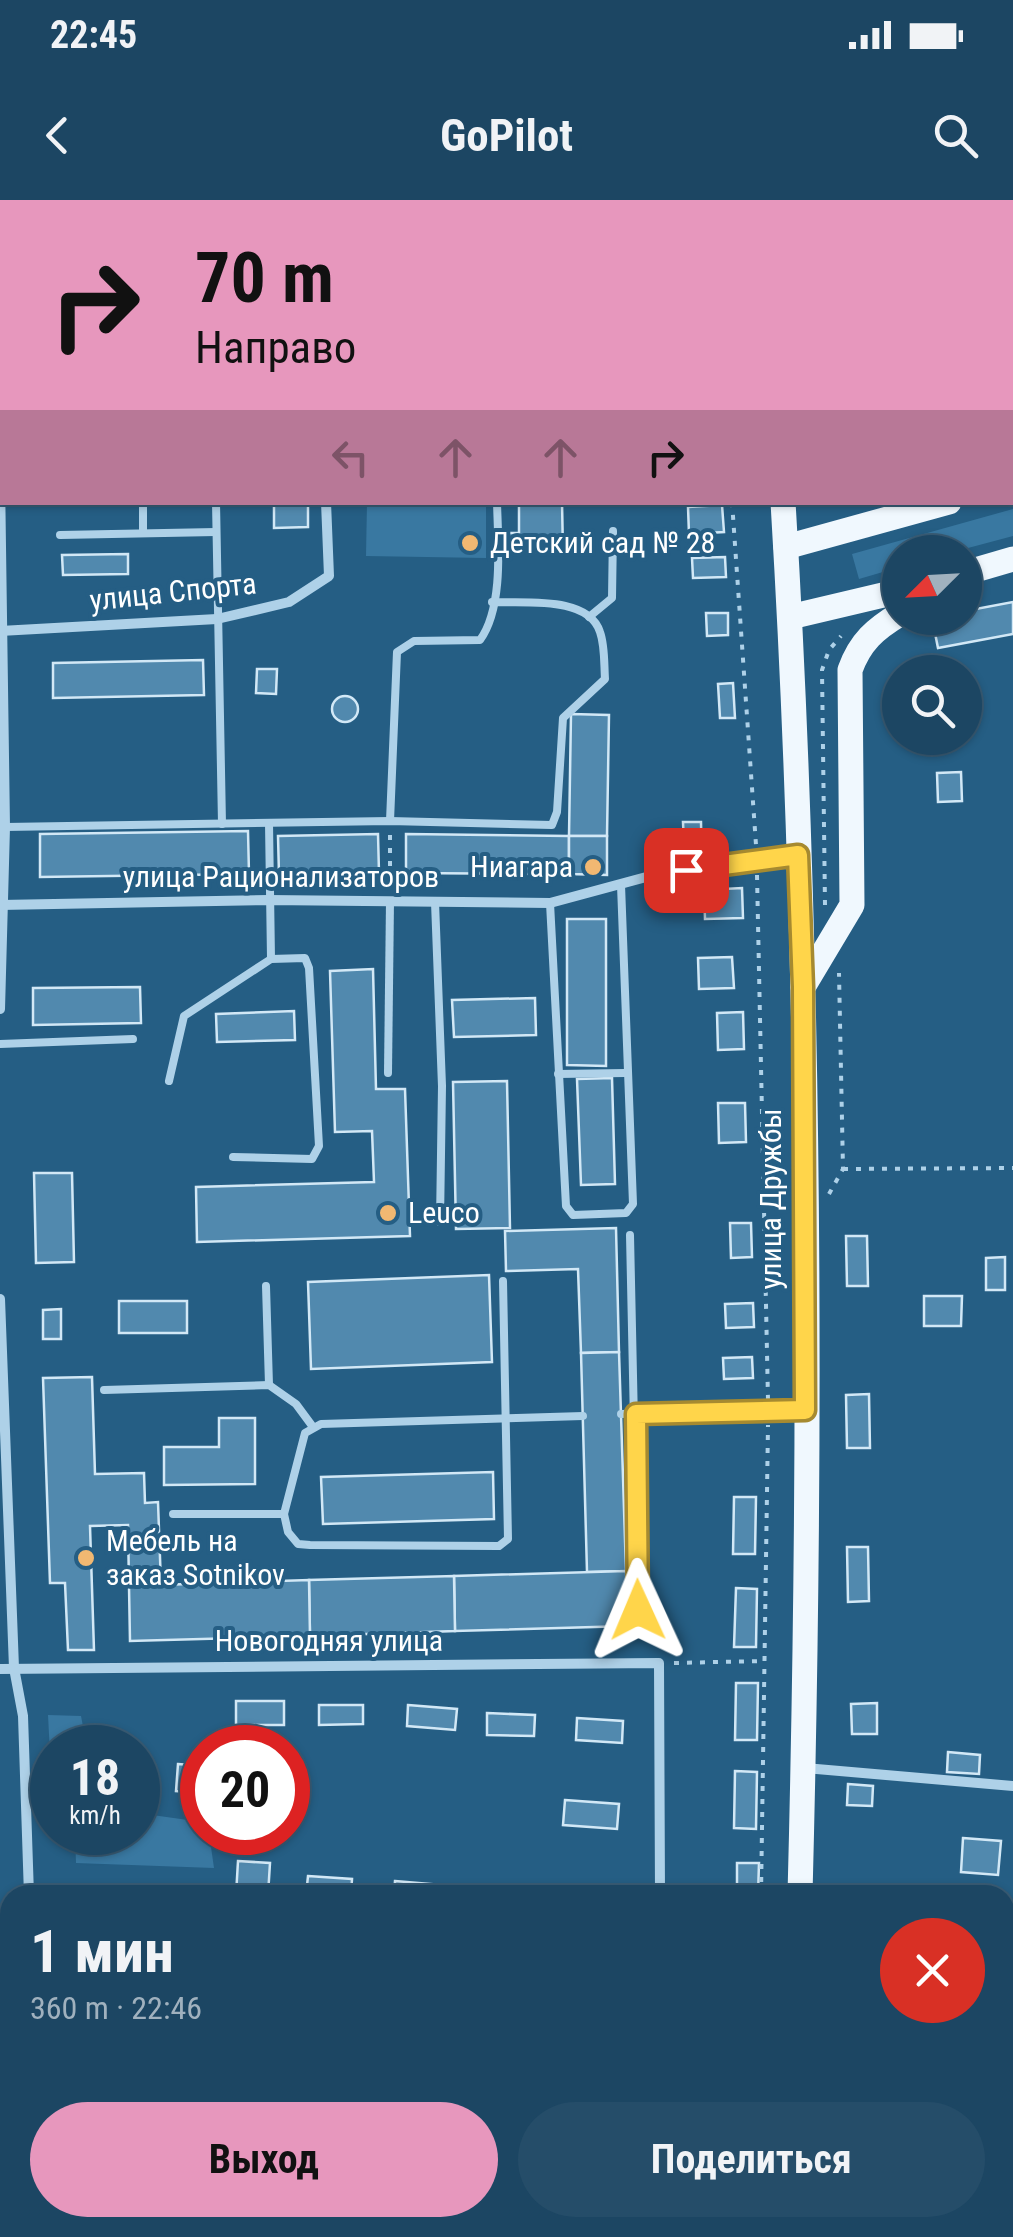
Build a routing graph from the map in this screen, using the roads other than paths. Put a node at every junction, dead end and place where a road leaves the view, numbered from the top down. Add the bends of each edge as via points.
1 (0, 505) edge
2 (143, 505) edge
3 (216, 505) edge
4 (326, 505) edge
5 (497, 505) edge
6 (783, 505) edge
7 (938, 505) edge
8 (613, 531) dead end
9 (216, 532) junction
10 (144, 534) junction
11 (60, 535) dead end
12 (786, 547) junction
13 (1013, 559) edge
14 (982, 568) edge
15 (882, 595) edge
16 (492, 602) junction
17 (790, 617) junction
18 (589, 618) junction
19 (217, 619) junction
20 (882, 627) edge
21 (1, 631) edge
22 (390, 821) junction
23 (269, 823) junction
24 (222, 824) junction
25 (5, 827) junction
26 (798, 855) junction
27 (621, 885) junction
28 (268, 900) junction
29 (390, 901) junction
30 (435, 902) junction
31 (550, 903) junction
32 (2, 905) edge
33 (270, 960) junction
34 (803, 987) junction
35 (0, 1009) edge
36 (133, 1039) dead end
37 (0, 1044) edge
38 (388, 1072) dead end
39 (625, 1073) junction
40 (558, 1074) junction
41 (169, 1081) dead end
42 (233, 1157) dead end
43 (440, 1222) dead end
44 (630, 1235) dead end
45 (503, 1281) dead end
46 (266, 1286) dead end
47 (0, 1300) edge
48 (268, 1385) junction
49 (104, 1390) dead end
50 (805, 1410) junction
51 (2, 1413) edge
52 (621, 1414) dead end
53 (636, 1414) junction
54 (582, 1416) dead end
55 (506, 1419) junction
56 (314, 1427) junction
57 (173, 1514) dead end
58 (284, 1514) junction
59 (638, 1610) dead end
60 (0, 1668) edge
61 (14, 1668) junction
62 (803, 1768) junction
63 (1013, 1786) edge
64 (30, 1885) edge
65 (660, 1885) edge
66 (800, 1885) edge

1 - 21 street
2 - 10 lane
3 - 9 lane
4 - 19 street, улица Спорта via 329,576 290,602
5 - 16 lane via 498,583
6 - 12 main road, улица Дружбы
7 - 12 main road
8 - 18 lane via 612,598
9 - 10 lane
9 - 19 lane
10 - 11 lane
12 - 17 main road, улица Дружбы
13 - 14 main road
15 - 17 main road
16 - 18 lane via 578,608
16 - 22 lane via 480,640 414,641 397,652
17 - 26 main road, улица Дружбы
18 - 22 lane via 601,634 606,679 563,718 552,825
19 - 21 street, улица Спорта
19 - 24 lane
20 - 34 main road via 865,640 850,670 852,905
21 - 25 street
22 - 23 lane
23 - 24 lane
23 - 28 lane
24 - 25 lane
25 - 32 street
26 - 27 street, улица Рационализаторов
26 - 34 main road, улица Дружбы
27 - 31 street, улица Рационализаторов
27 - 39 lane
28 - 29 street, улица Рационализаторов
28 - 32 street, улица Рационализаторов
28 - 33 lane
29 - 30 street, улица Рационализаторов
29 - 38 lane
30 - 31 street, улица Рационализаторов
30 - 43 lane
31 - 40 lane
32 - 35 street
33 - 41 lane via 184,1016
33 - 42 lane via 305,958 309,968 319,1146 312,1159
34 - 50 main road, улица Дружбы
36 - 37 lane
39 - 40 lane
39 - 40 lane via 632,1208 626,1214 573,1215 566,1206
44 - 53 lane
45 - 55 lane
46 - 48 lane
47 - 51 street
48 - 49 lane
48 - 56 lane
50 - 53 lane
50 - 62 main road, улица Дружбы
51 - 61 street
52 - 53 lane
53 - 59 lane
54 - 55 lane
55 - 56 lane
55 - 58 lane via 510,1533 499,1546 298,1544
56 - 58 lane via 306,1433
57 - 58 lane
60 - 61 street, Новогодняя улица
61 - 64 street via 23,1716
61 - 65 street, Новогодняя улица via 659,1664
62 - 63 street
62 - 66 main road, улица Дружбы

